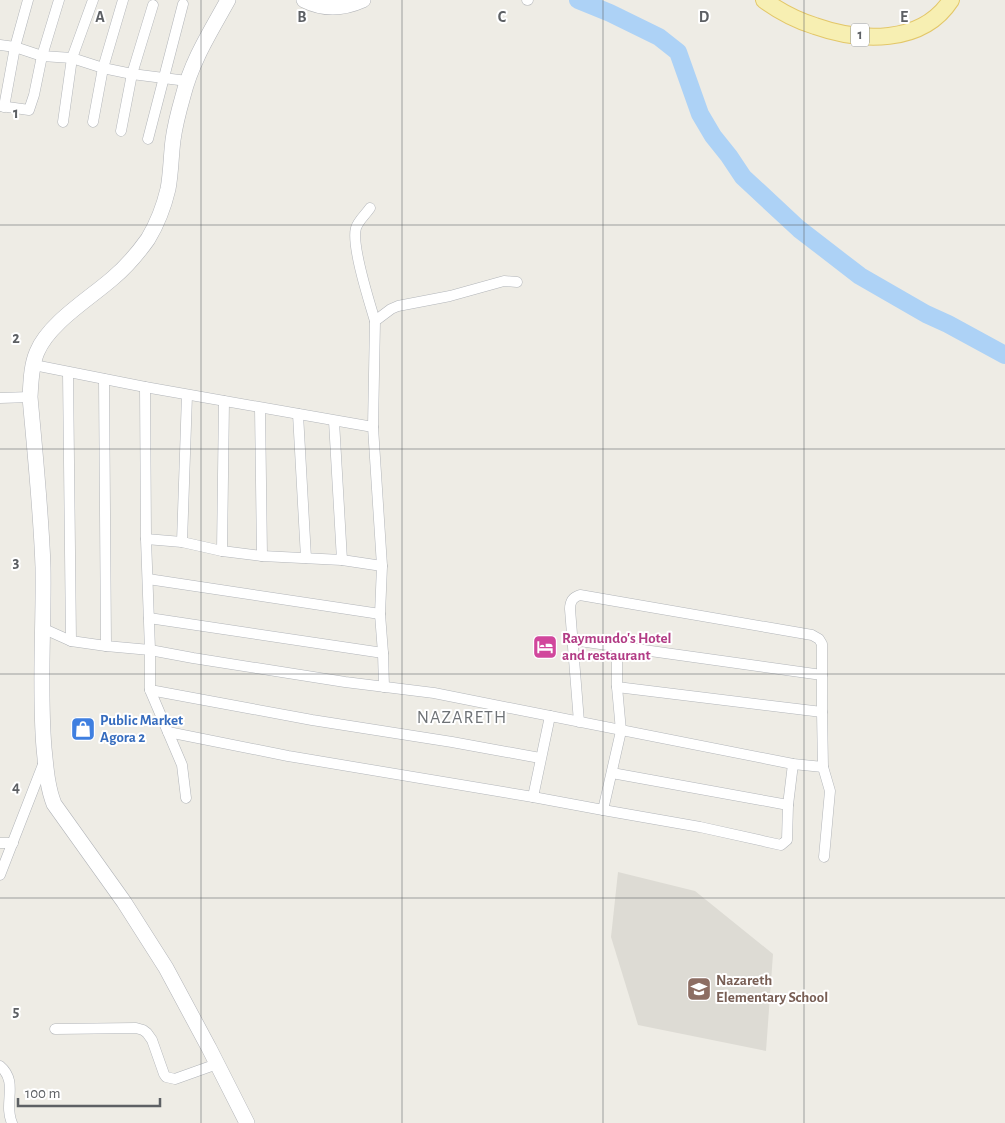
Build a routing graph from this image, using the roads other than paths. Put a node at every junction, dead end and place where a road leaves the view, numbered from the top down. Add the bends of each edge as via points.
1 (28, 0) edge
2 (60, 0) edge
3 (93, 0) edge
4 (123, 0) edge
5 (228, 0) edge
6 (304, 0) edge
7 (363, 0) edge
8 (764, 0) edge
9 (951, 0) edge
10 (183, 4) dead end
11 (153, 5) dead end
12 (0, 45) edge
13 (15, 47) junction
14 (42, 56) junction
15 (72, 58) junction
16 (103, 68) junction
17 (132, 74) junction
18 (164, 78) junction
19 (187, 81) junction
20 (2, 106) edge
21 (63, 122) dead end
22 (93, 122) dead end
23 (121, 131) dead end
24 (148, 139) dead end
25 (370, 208) dead end
26 (517, 282) dead end
27 (374, 320) junction
28 (34, 364) junction
29 (68, 372) junction
30 (104, 379) junction
31 (145, 387) junction
32 (187, 395) junction
33 (30, 397) junction
34 (0, 398) edge
35 (224, 401) junction
36 (260, 408) junction
37 (298, 414) junction
38 (334, 421) junction
39 (373, 427) junction
40 (146, 539) junction
41 (182, 542) junction
42 (222, 551) junction
43 (262, 556) junction
44 (306, 558) junction
45 (342, 560) junction
46 (382, 566) junction
47 (148, 579) junction
48 (380, 614) junction
49 (149, 618) junction
50 (42, 628) junction
51 (572, 640) junction
52 (71, 641) junction
53 (106, 646) junction
54 (617, 646) junction
55 (150, 650) junction
56 (383, 653) junction
57 (822, 675) junction
58 (384, 687) junction
59 (617, 687) junction
60 (150, 690) junction
61 (822, 712) junction
62 (550, 716) junction
63 (579, 722) junction
64 (621, 731) junction
65 (168, 732) junction
66 (540, 758) junction
67 (45, 759) junction
68 (792, 764) junction
69 (823, 767) junction
70 (612, 773) junction
71 (533, 797) junction
72 (186, 798) dead end
73 (788, 805) junction
74 (603, 810) junction
75 (13, 843) junction
76 (0, 844) edge
77 (824, 858) dead end
78 (0, 875) edge
79 (55, 1030) dead end
80 (217, 1064) junction
81 (0, 1066) edge
82 (12, 1123) edge
83 (247, 1123) edge

1 - 13 street
2 - 14 street
3 - 15 street
4 - 16 street
5 - 19 main road via 194,61
6 - 7 main road via 328,7 346,7
8 - 9 main road, 1 via 785,14 842,34 891,36 907,33 934,20
10 - 18 street
11 - 17 street
12 - 13 street
13 - 14 street
13 - 20 street
14 - 15 street
14 - 20 street via 29,110
15 - 16 street
15 - 21 street
16 - 17 street
16 - 22 street
17 - 18 street
17 - 23 street
18 - 19 street
18 - 24 street
19 - 28 main road via 173,138 168,189 149,237 114,278 47,335 36,353
25 - 27 street via 356,227 355,241
26 - 27 street via 494,283 398,306
27 - 39 street
28 - 29 street
28 - 33 main road
29 - 30 street
29 - 52 street
30 - 31 street
30 - 53 street
31 - 32 street
31 - 40 street
32 - 35 street
32 - 41 street
33 - 34 street
33 - 50 main road via 43,567
35 - 36 street
35 - 42 street
36 - 37 street
36 - 43 street
37 - 38 street
37 - 44 street
38 - 39 street
38 - 45 street
39 - 46 street
40 - 41 street
40 - 47 street
41 - 42 street
42 - 43 street
43 - 44 street
44 - 45 street
45 - 46 street
46 - 48 street
47 - 48 street
47 - 49 street
48 - 56 street
49 - 55 street
49 - 56 street
50 - 52 street
50 - 67 main road
51 - 54 street
51 - 57 street via 570,603 580,595 812,635 822,644
51 - 63 street
52 - 53 street
53 - 55 street
54 - 57 street
54 - 59 street
55 - 58 street
55 - 60 street
56 - 58 street
57 - 61 street
58 - 62 street via 434,693
59 - 61 street
59 - 64 street
60 - 65 street
60 - 66 street
61 - 69 street
62 - 63 street
62 - 66 street
63 - 64 street
64 - 68 street
64 - 70 street
65 - 71 street via 288,756
65 - 72 street via 182,765
66 - 71 street
67 - 75 street
67 - 80 main road via 54,804 124,902 166,968
68 - 69 street
68 - 73 street
69 - 77 street via 830,791
70 - 73 street
70 - 74 street
71 - 74 street
73 - 74 street via 786,840 781,845
75 - 76 street
75 - 78 street
79 - 80 street via 143,1030 152,1040 164,1074 170,1078
80 - 83 main road
81 - 82 street via 10,1079

